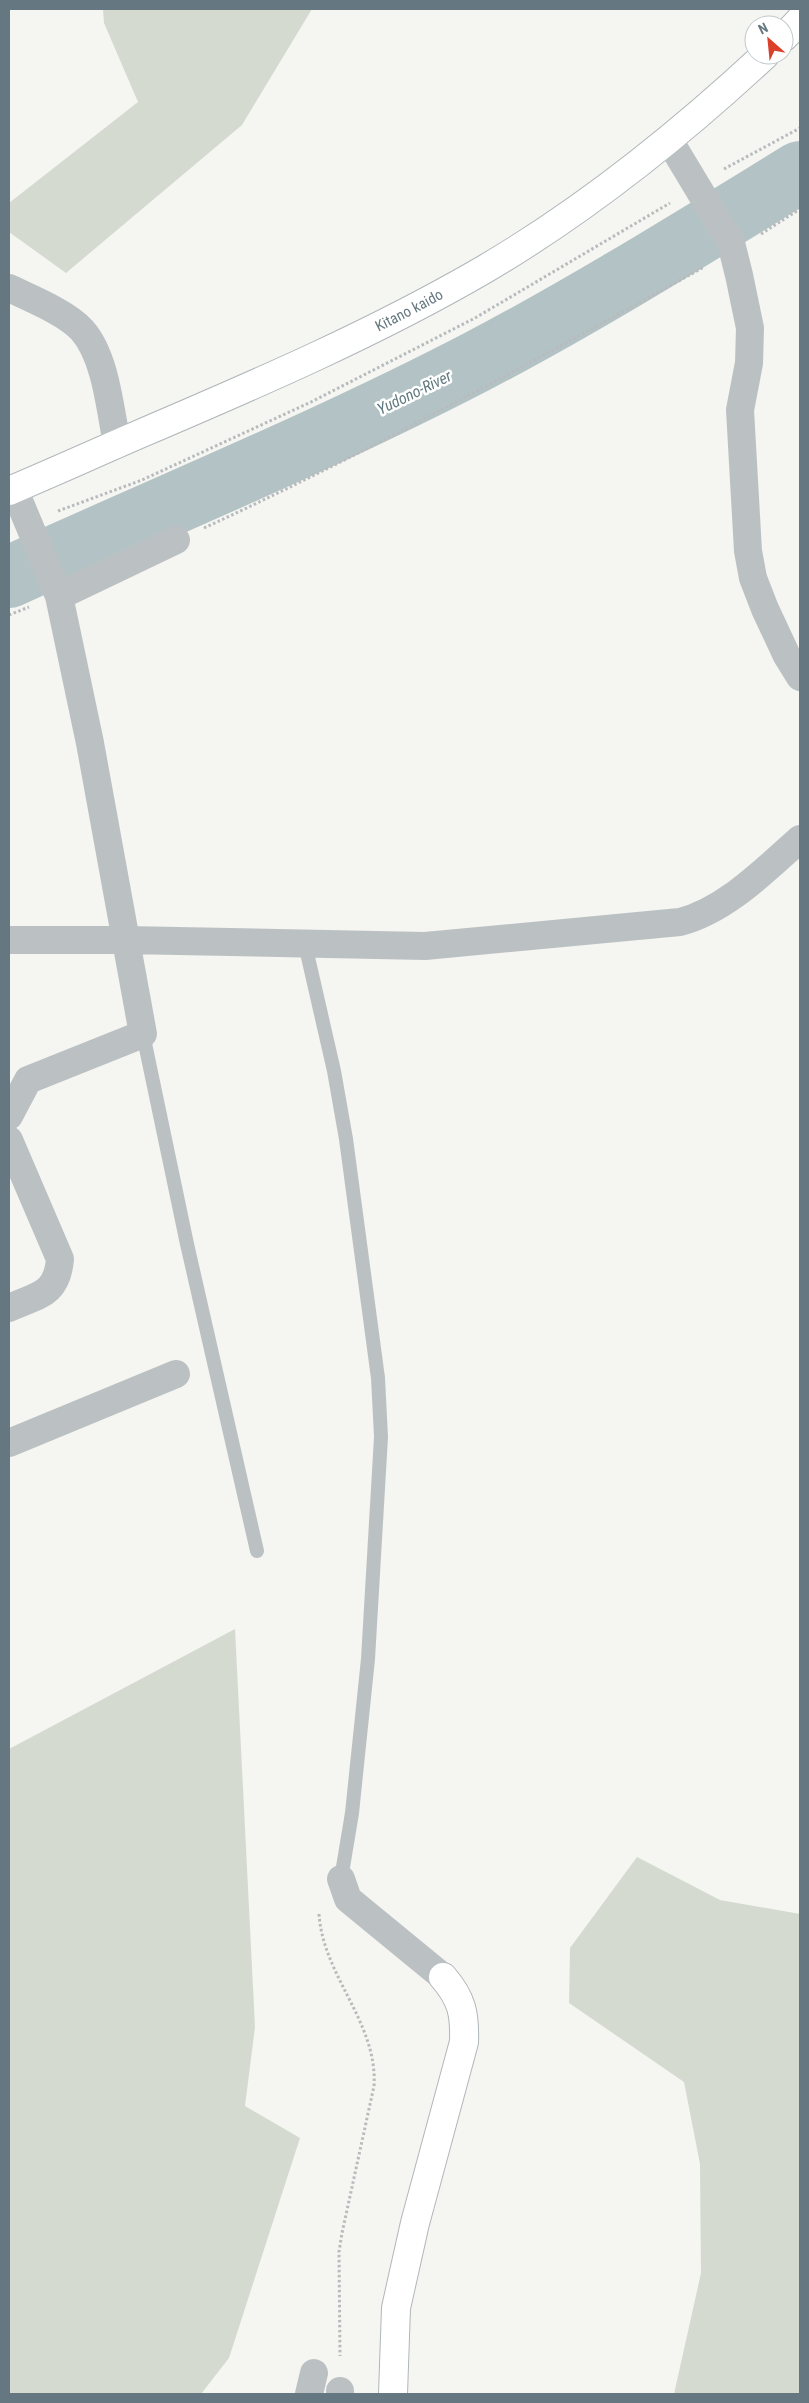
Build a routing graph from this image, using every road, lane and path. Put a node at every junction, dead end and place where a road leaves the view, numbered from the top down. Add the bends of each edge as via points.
1 (755, 65) edge
2 (669, 140) junction
3 (800, 209) edge
4 (732, 248) junction
5 (9, 288) edge
6 (117, 444) junction
7 (11, 490) edge
8 (176, 540) joint
9 (57, 592) junction
10 (800, 677) edge
11 (800, 838) edge
12 (9, 940) edge
13 (126, 940) junction
14 (305, 944) junction
15 (143, 1034) junction
16 (9, 1116) edge
17 (9, 1140) edge
18 (9, 1308) edge
19 (176, 1374) dead end
20 (9, 1442) edge
21 (257, 1551) dead end
22 (341, 1879) junction
23 (443, 1977) joint
24 (340, 2393) edge
25 (393, 2394) edge

1 - 2 main road, Kitano kaido
2 - 4 street
2 - 6 main road, Kitano kaido via 572,213 476,274 358,338
3 - 4 path
4 - 8 path via 496,382 290,487
4 - 10 street via 750,328 749,363 740,410 748,551 753,578 765,610
5 - 6 street via 50,308 82,330 99,358
6 - 7 main road, Kitano kaido
7 - 9 street
8 - 9 street
9 - 13 street via 90,743
11 - 14 street via 765,870 720,903 696,918 680,922 425,946
12 - 13 street
13 - 14 street
13 - 15 street
14 - 22 lane via 346,1139 378,1378 381,1437 368,1659 352,1813
15 - 16 street via 28,1080
15 - 21 lane via 186,1244
17 - 18 street via 60,1259 58,1275 51,1288
19 - 20 street
22 - 23 street via 348,1899
22 - 24 path via 325,1898 319,1912 320,1931 324,1946 368,2037 375,2070 342,2233
23 - 25 main road via 457,1994 465,2020 464,2042 414,2223 396,2308

